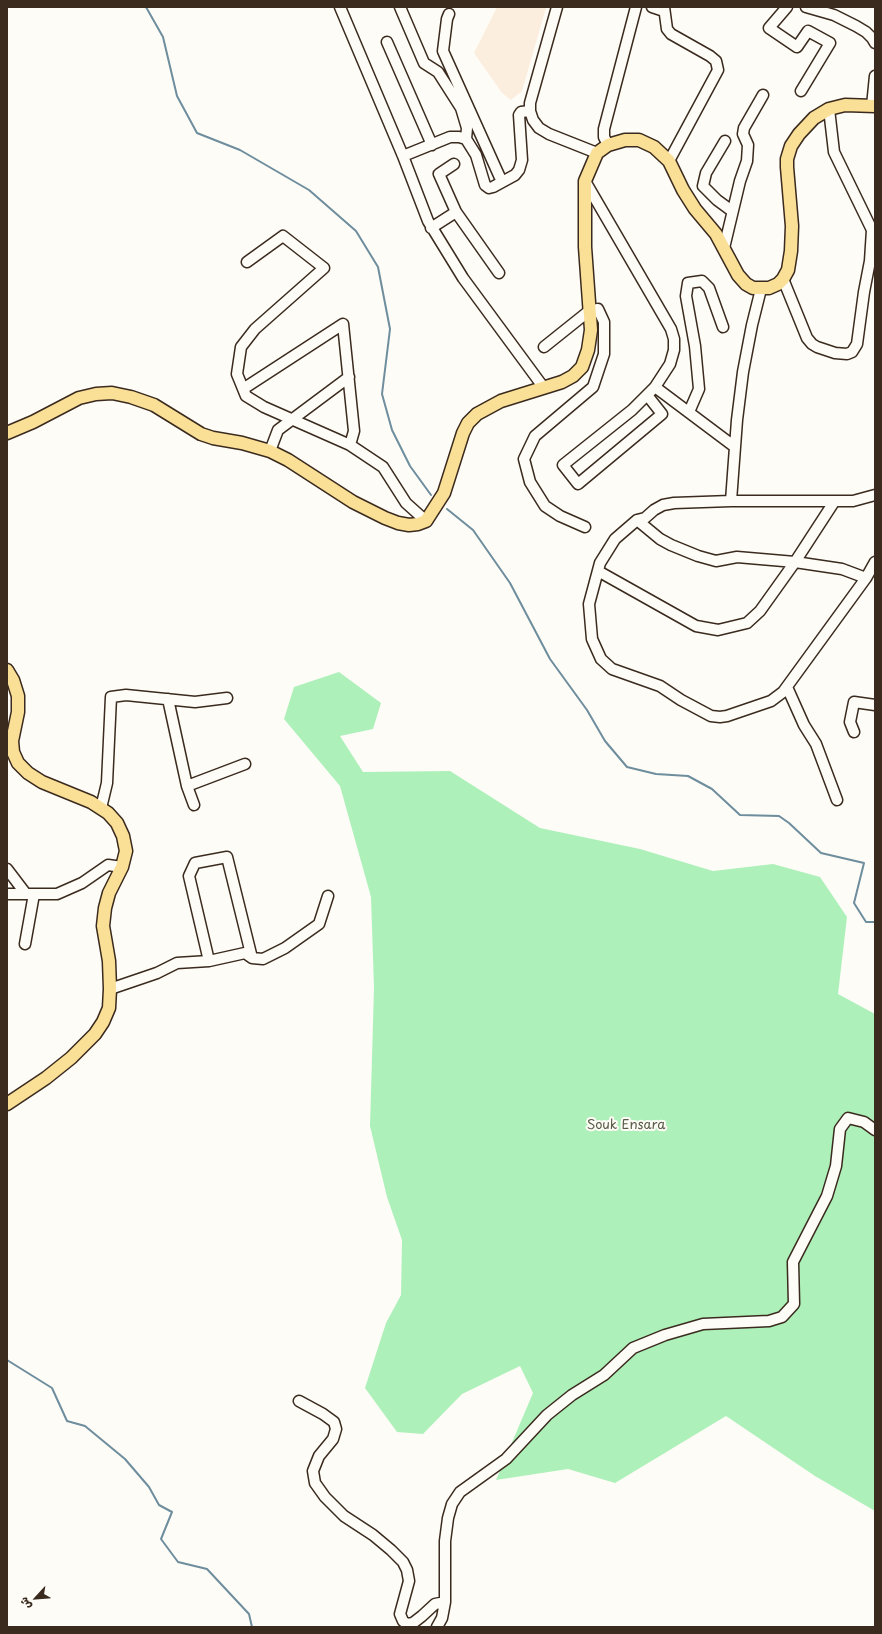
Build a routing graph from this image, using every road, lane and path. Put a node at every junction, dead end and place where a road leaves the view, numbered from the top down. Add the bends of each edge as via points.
1 (340, 7) edge
2 (400, 7) edge
3 (557, 7) edge
4 (636, 7) edge
5 (652, 7) edge
6 (787, 7) edge
7 (806, 7) edge
8 (664, 9) edge
9 (449, 14) dead end
10 (388, 42) dead end
11 (875, 43) edge
12 (875, 76) edge
13 (801, 91) dead end
14 (763, 94) dead end
15 (873, 106) edge
16 (829, 109) junction
17 (530, 111) junction
18 (466, 139) junction
19 (725, 141) dead end
20 (432, 145) junction
21 (608, 145) junction
22 (597, 153) junction
23 (403, 156) junction
24 (669, 162) junction
25 (454, 164) dead end
26 (585, 181) junction
27 (502, 182) junction
28 (732, 211) junction
29 (456, 212) junction
30 (431, 228) junction
31 (724, 248) junction
32 (248, 262) dead end
33 (499, 273) dead end
34 (784, 279) junction
35 (761, 289) junction
36 (589, 311) junction
37 (723, 327) dead end
38 (544, 347) dead end
39 (349, 377) junction
40 (656, 387) junction
41 (544, 388) junction
42 (243, 389) junction
43 (647, 395) junction
44 (689, 412) junction
45 (293, 419) junction
46 (7, 433) edge
47 (350, 445) junction
48 (735, 447) junction
49 (270, 451) junction
50 (875, 495) edge
51 (731, 501) junction
52 (834, 502) junction
53 (637, 520) junction
54 (426, 521) junction
55 (585, 527) dead end
56 (795, 562) junction
57 (875, 562) edge
58 (598, 571) junction
59 (866, 578) junction
60 (7, 670) edge
61 (787, 687) junction
62 (227, 698) dead end
63 (168, 700) junction
64 (875, 705) edge
65 (854, 732) dead end
66 (246, 764) dead end
67 (187, 786) junction
68 (837, 800) dead end
69 (194, 805) dead end
70 (101, 808) junction
71 (122, 867) junction
72 (7, 868) edge
73 (7, 894) edge
74 (30, 894) junction
75 (328, 896) dead end
76 (25, 944) dead end
77 (252, 958) junction
78 (209, 961) junction
79 (110, 989) junction
80 (7, 1104) edge
81 (875, 1130) edge
82 (299, 1401) dead end
83 (445, 1602) junction
84 (437, 1627) edge

1 - 23 street
2 - 18 street via 424,63 438,72 461,108 467,128
3 - 17 street via 530,102
4 - 21 street via 604,129
5 - 8 street
6 - 13 street via 770,28 797,47 808,30 830,43
7 - 11 street via 834,15 856,26
8 - 24 street via 667,29 671,34 716,60 718,70
9 - 27 street via 443,51
10 - 20 street
12 - 15 street
14 - 28 street via 744,128 743,134 748,145 747,161
15 - 16 main road via 845,105
16 - 34 main road via 814,118 799,134 791,146 787,159 792,245
16 - 34 street via 834,152 872,230 859,335 852,352 835,353 812,344 807,338
17 - 22 street via 539,128
17 - 27 street via 521,112 519,115 522,152 519,170
18 - 20 street via 450,137
18 - 27 street via 476,155 485,185 489,188
19 - 28 street via 706,173 703,186 716,200
20 - 23 street
21 - 22 main road
21 - 24 main road via 625,140 639,140 654,147
22 - 26 main road
23 - 30 street
24 - 31 main road via 695,209
25 - 29 street via 439,174
26 - 36 main road via 585,247
26 - 40 street via 671,329 674,350 670,364
28 - 31 street
29 - 30 street
29 - 33 street
30 - 41 street via 463,278
31 - 35 main road via 738,275 746,284
32 - 42 street via 283,236 324,268 255,329 241,347 237,374
34 - 35 main road via 778,284
35 - 48 street via 743,372
36 - 38 street
36 - 41 main road via 591,330 582,367 573,376
36 - 55 street via 598,309 604,322 604,354 593,387 535,436 524,460 530,482 545,506
37 - 44 street via 709,288 702,281 688,283 686,296 699,389
39 - 42 street via 344,324
39 - 45 street
39 - 47 street via 354,431
40 - 43 street
40 - 44 street
41 - 54 main road via 501,402 472,418 463,433 444,493
42 - 45 street via 246,396 264,407
43 - 43 street via 662,414 578,484 563,466
44 - 48 street
45 - 47 street
45 - 49 street via 278,430
46 - 49 main road via 79,398 112,393 154,406 201,434
47 - 54 street via 383,467 406,503
48 - 51 street
49 - 54 main road via 353,502 385,518 409,525
50 - 52 street via 853,501
51 - 52 street
51 - 53 street via 664,505 646,518
52 - 56 street
53 - 56 street via 665,542 716,561 737,558
53 - 58 street via 615,539
56 - 58 street via 760,611 747,622 718,630 696,626
56 - 59 street via 842,569
57 - 59 street
58 - 61 street via 589,604 592,639 601,659 612,669 652,682 711,716 720,717 771,701
59 - 61 street
60 - 70 main road via 18,696 18,712 12,741 18,763 42,782
61 - 68 street via 804,725 816,744
62 - 63 street via 194,702
63 - 67 street
63 - 70 street via 126,695 111,697 107,783
64 - 65 street via 854,702 850,722
66 - 67 street
67 - 69 street
70 - 71 main road via 117,823 124,836 126,851
71 - 74 street via 108,865 82,883 57,894
71 - 79 main road via 104,908 103,926 109,961
72 - 74 street
73 - 74 street
74 - 76 street
75 - 77 street via 320,924 285,948 263,959
77 - 78 street via 245,953
77 - 78 street via 227,857 195,862 189,876
78 - 79 street via 177,963 157,973
79 - 80 main road via 109,1008 95,1034 65,1063
81 - 83 street via 864,1122 848,1118 840,1129 836,1166 827,1196 793,1262 794,1304 782,1317 769,1321 703,1324 633,1348 604,1375 572,1394 546,1415 506,1459 460,1492 452,1504 448,1518 445,1541
82 - 83 street via 334,1422 336,1429 333,1439 319,1456 313,1471 315,1483 344,1516 391,1550 407,1570 409,1581 400,1614 403,1621 407,1624 413,1623 435,1604
83 - 84 street via 442,1618

